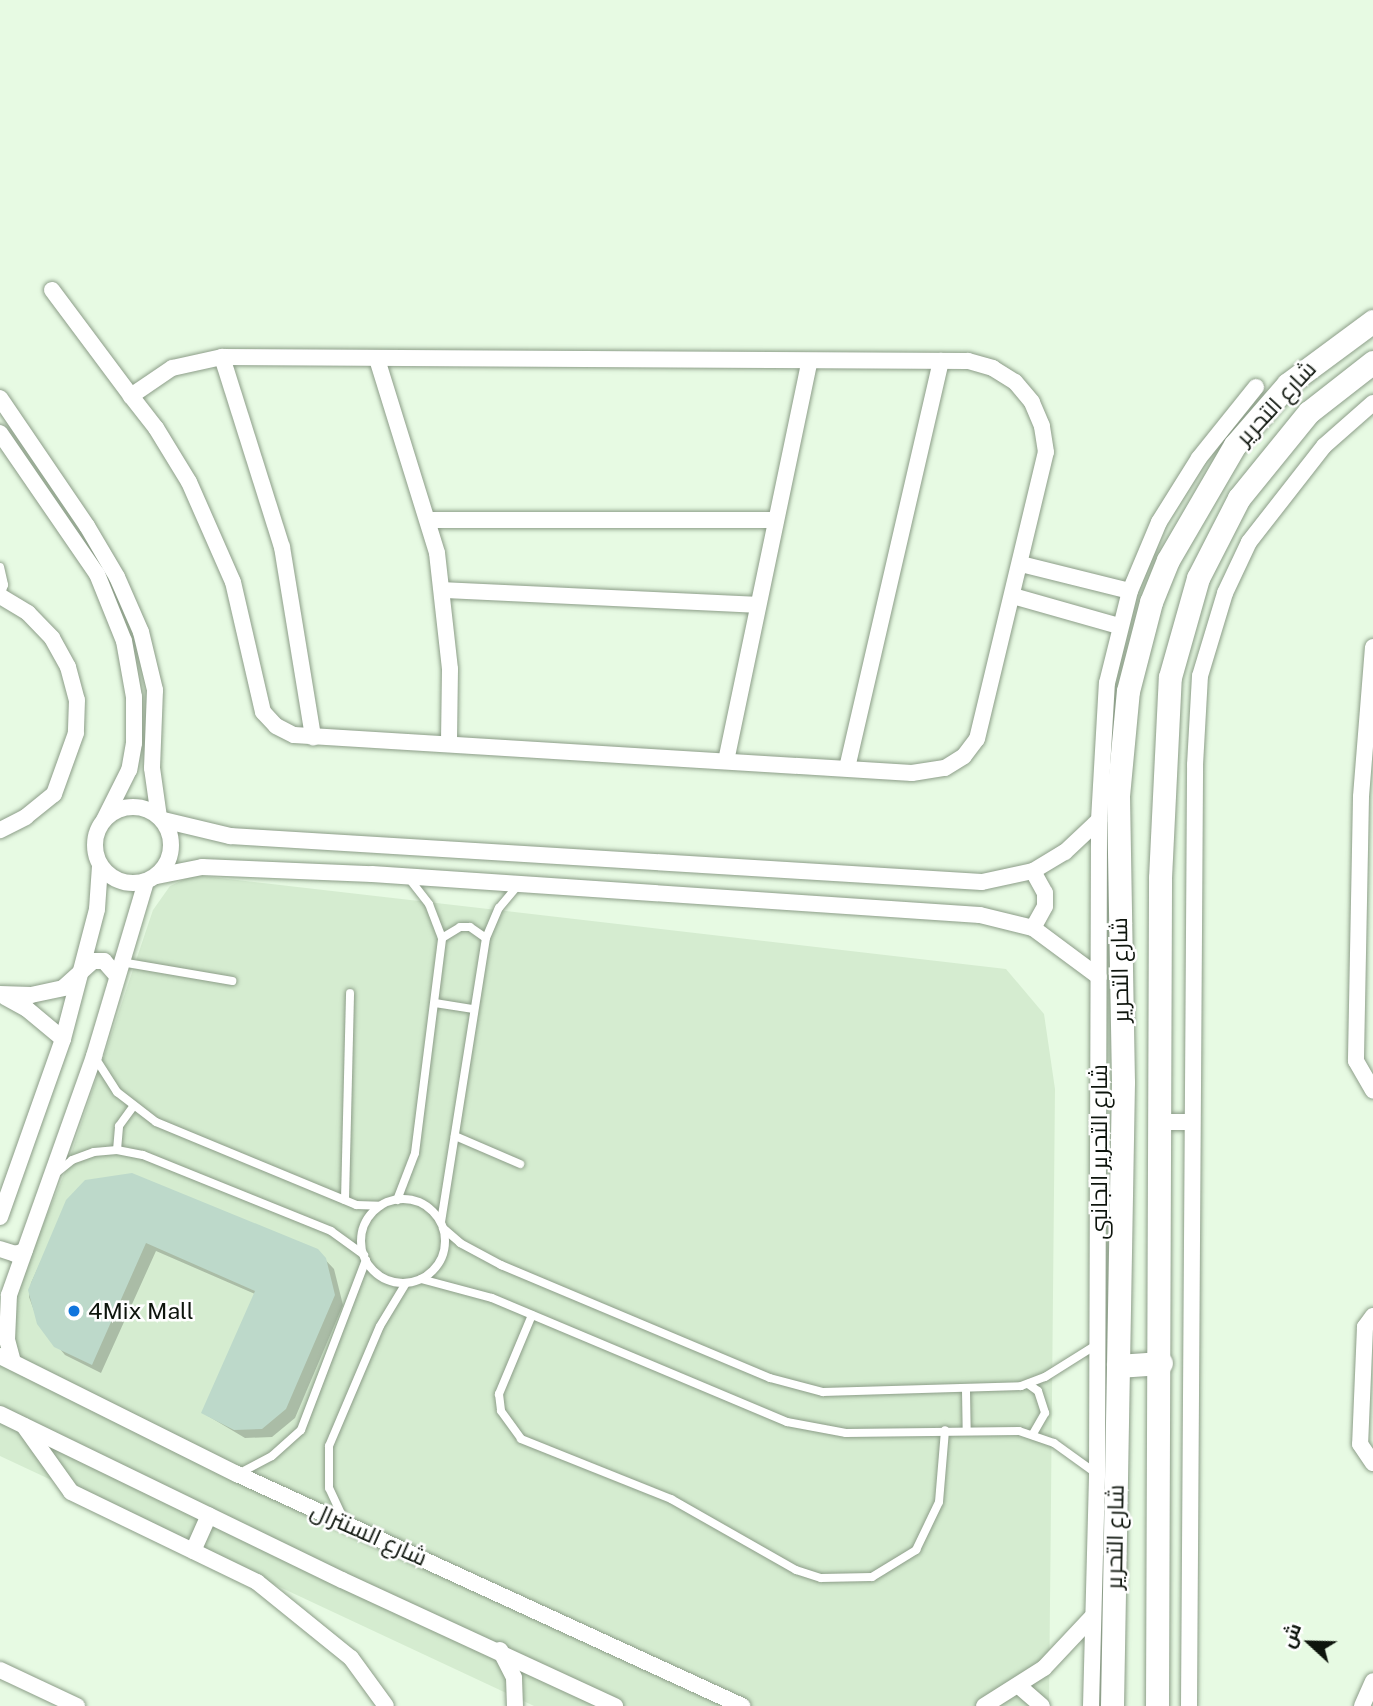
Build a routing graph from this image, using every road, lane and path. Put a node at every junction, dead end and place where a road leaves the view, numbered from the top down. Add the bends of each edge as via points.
1 (52, 290) dead end
2 (1373, 321) edge
3 (222, 357) junction
4 (377, 359) junction
5 (941, 361) junction
6 (1373, 362) edge
7 (809, 363) junction
8 (1256, 387) dead end
9 (131, 396) junction
10 (0, 398) edge
11 (1373, 403) edge
12 (0, 433) edge
13 (1214, 479) junction
14 (1239, 498) junction
15 (429, 520) junction
16 (776, 520) junction
17 (1021, 564) junction
18 (0, 567) edge
19 (443, 590) junction
20 (1130, 591) junction
21 (0, 596) edge
22 (1013, 596) junction
23 (758, 604) junction
24 (1119, 626) junction
25 (1373, 647) edge
26 (313, 737) junction
27 (1111, 741) junction
28 (449, 744) junction
29 (726, 761) junction
30 (1163, 765) junction
31 (1195, 765) junction
32 (848, 768) junction
33 (1367, 798) edge
34 (161, 819) junction
35 (104, 820) junction
36 (1099, 820) junction
37 (0, 830) edge
38 (373, 845) junction
39 (100, 866) junction
40 (1033, 871) junction
41 (824, 873) junction
42 (372, 874) junction
43 (408, 876) junction
44 (152, 879) junction
45 (520, 883) junction
46 (822, 904) junction
47 (1033, 928) junction
48 (442, 938) junction
49 (486, 938) junction
50 (118, 968) junction
51 (79, 976) junction
52 (1099, 977) junction
53 (232, 981) dead end
54 (351, 993) dead end
55 (0, 994) edge
56 (435, 1003) junction
57 (474, 1009) junction
58 (63, 1039) junction
59 (94, 1056) junction
60 (1112, 1083) junction
61 (1373, 1090) edge
62 (133, 1107) junction
63 (1158, 1122) junction
64 (1192, 1122) junction
65 (455, 1136) junction
66 (117, 1150) junction
67 (520, 1164) dead end
68 (55, 1174) junction
69 (345, 1200) junction
70 (397, 1200) junction
71 (380, 1206) junction
72 (0, 1217) edge
73 (442, 1225) junction
74 (0, 1249) edge
75 (25, 1251) junction
76 (365, 1258) junction
77 (421, 1279) junction
78 (406, 1283) junction
79 (532, 1315) junction
80 (1373, 1316) edge
81 (1097, 1344) junction
82 (7, 1359) edge
83 (1161, 1363) junction
84 (1118, 1366) junction
85 (1028, 1384) junction
86 (966, 1391) junction
87 (0, 1414) edge
88 (24, 1426) junction
89 (945, 1430) junction
90 (967, 1430) junction
91 (1033, 1434) junction
92 (1373, 1463) edge
93 (237, 1474) junction
94 (1097, 1474) junction
95 (209, 1515) junction
96 (1105, 1522) junction
97 (347, 1525) junction
98 (193, 1550) junction
99 (1188, 1615) junction
100 (1091, 1618) junction
101 (1157, 1619) junction
102 (500, 1650) junction
103 (0, 1670) edge
104 (1373, 1681) edge
105 (1020, 1687) junction
106 (77, 1706) edge
107 (386, 1706) edge
108 (515, 1706) edge
109 (615, 1706) edge
110 (742, 1706) edge
111 (984, 1706) edge
112 (1042, 1706) edge
113 (1091, 1706) edge
114 (1112, 1706) edge
115 (1157, 1706) edge
116 (1189, 1706) edge
117 (1362, 1706) edge

1 - 9 street
2 - 13 street, شارع التحرير via 1288,384 1235,445
3 - 4 street
3 - 9 street via 172,368
3 - 26 street via 282,547
4 - 7 street
4 - 15 street
5 - 7 street
5 - 17 street via 968,361 1004,375 1032,402 1042,426 1044,465
5 - 32 street
6 - 14 street, شارع التحرير via 1309,412
7 - 16 street
8 - 20 street, شارع التحرير الجانبى via 1178,489
9 - 26 street via 189,482 212,528 233,582 263,712 276,726
10 - 34 street via 87,526 141,632 155,690 152,768
11 - 31 street via 1324,446 1250,542 1225,593 1206,655
12 - 35 street via 97,574 124,641 134,697 134,743 129,770
13 - 14 street
13 - 27 street, شارع التحرير via 1168,560 1151,602
14 - 30 street, شارع التحرير via 1218,534 1183,619 1170,677
15 - 16 street
15 - 19 street
16 - 23 street
17 - 20 street
17 - 22 street
18 - 21 lane via 4,585
19 - 23 street
19 - 28 street via 450,669
20 - 24 street, شارع التحرير الجانبى
21 - 37 street via 29,613 52,638 68,667 77,699 76,733 54,794 26,817
22 - 24 street
22 - 32 street via 977,739 964,757 946,768 924,772
23 - 29 street
24 - 27 street, شارع التحرير الجانبى
25 - 33 street
26 - 28 street
27 - 36 street, شارع التحرير الجانبى
27 - 60 street, شارع التحرير via 1118,879
28 - 29 street
29 - 32 street
30 - 31 street
30 - 63 street, شارع التحرير
31 - 64 street
33 - 61 street via 1356,1061
34 - 35 street via 138,807 125,807
34 - 38 street via 230,836
34 - 44 street via 172,843 166,867
35 - 39 street via 96,834
36 - 40 street via 1065,852
36 - 52 street, شارع التحرير الجانبى
38 - 41 street
38 - 42 street
39 - 44 street via 129,884
39 - 51 street via 97,909
40 - 41 street via 982,882
40 - 47 street via 1045,893 1041,918
41 - 46 street
42 - 43 street
42 - 44 street via 202,867
43 - 45 street
43 - 48 lane via 429,904
44 - 50 street
45 - 46 street
45 - 49 lane via 499,908
46 - 47 street via 980,915
47 - 52 street
48 - 49 lane via 450,931 470,927
48 - 56 lane
49 - 57 lane
50 - 51 street via 93,961
50 - 53 lane
50 - 59 street
51 - 55 street via 47,993
51 - 58 street
52 - 60 street, شارع التحرير الجانبى
54 - 69 lane
55 - 58 street
56 - 57 lane
56 - 70 lane via 415,1153
57 - 65 lane
58 - 72 street
59 - 62 lane
59 - 68 street
60 - 81 street, شارع التحرير الجانبى
60 - 84 street, شارع التحرير
62 - 66 lane via 119,1126
62 - 69 lane via 156,1122
63 - 64 street
63 - 83 street, شارع التحرير
64 - 99 street
65 - 67 lane
65 - 73 lane
66 - 68 lane via 72,1160
66 - 76 lane via 143,1155 331,1231
68 - 75 street
69 - 71 lane
70 - 71 lane
70 - 73 lane via 427,1206
71 - 76 lane via 362,1233
73 - 77 lane via 442,1257
73 - 86 lane via 460,1243 501,1265 796,1387 850,1393
74 - 75 street via 15,1254
75 - 82 street via 6,1317
76 - 78 lane via 378,1275
76 - 93 lane via 301,1430 272,1456
77 - 78 lane
77 - 79 lane via 458,1285
78 - 97 lane via 380,1326 329,1446 329,1488
79 - 89 lane via 787,1422 846,1433
79 - 89 lane via 499,1394 501,1411 521,1439 671,1499 796,1570 821,1578 872,1577 916,1550 939,1502
80 - 92 street via 1365,1327 1360,1444
81 - 85 lane
81 - 94 street, شارع التحرير الجانبى
82 - 93 street, شارع السنترال
83 - 84 street
83 - 101 street, شارع التحرير
84 - 96 street, شارع التحرير
85 - 86 lane
85 - 91 lane via 1038,1391 1045,1413
86 - 90 lane
87 - 88 street
88 - 95 street
88 - 98 street via 71,1492
89 - 90 lane
90 - 91 lane
91 - 94 lane
93 - 97 street, شارع السنترال
94 - 96 street, شارع التحرير الجانبى
95 - 98 street
95 - 102 street
96 - 100 street, شارع التحرير الجانبى
96 - 114 street, شارع التحرير
97 - 110 street, شارع السنترال
98 - 107 street via 257,1582 312,1622 351,1658
99 - 101 street
99 - 116 street
100 - 105 street
100 - 113 street, شارع التحرير الجانبى
101 - 115 street, شارع التحرير
102 - 108 street via 514,1678
102 - 109 street
103 - 106 street
104 - 117 street
105 - 111 street
105 - 112 street

